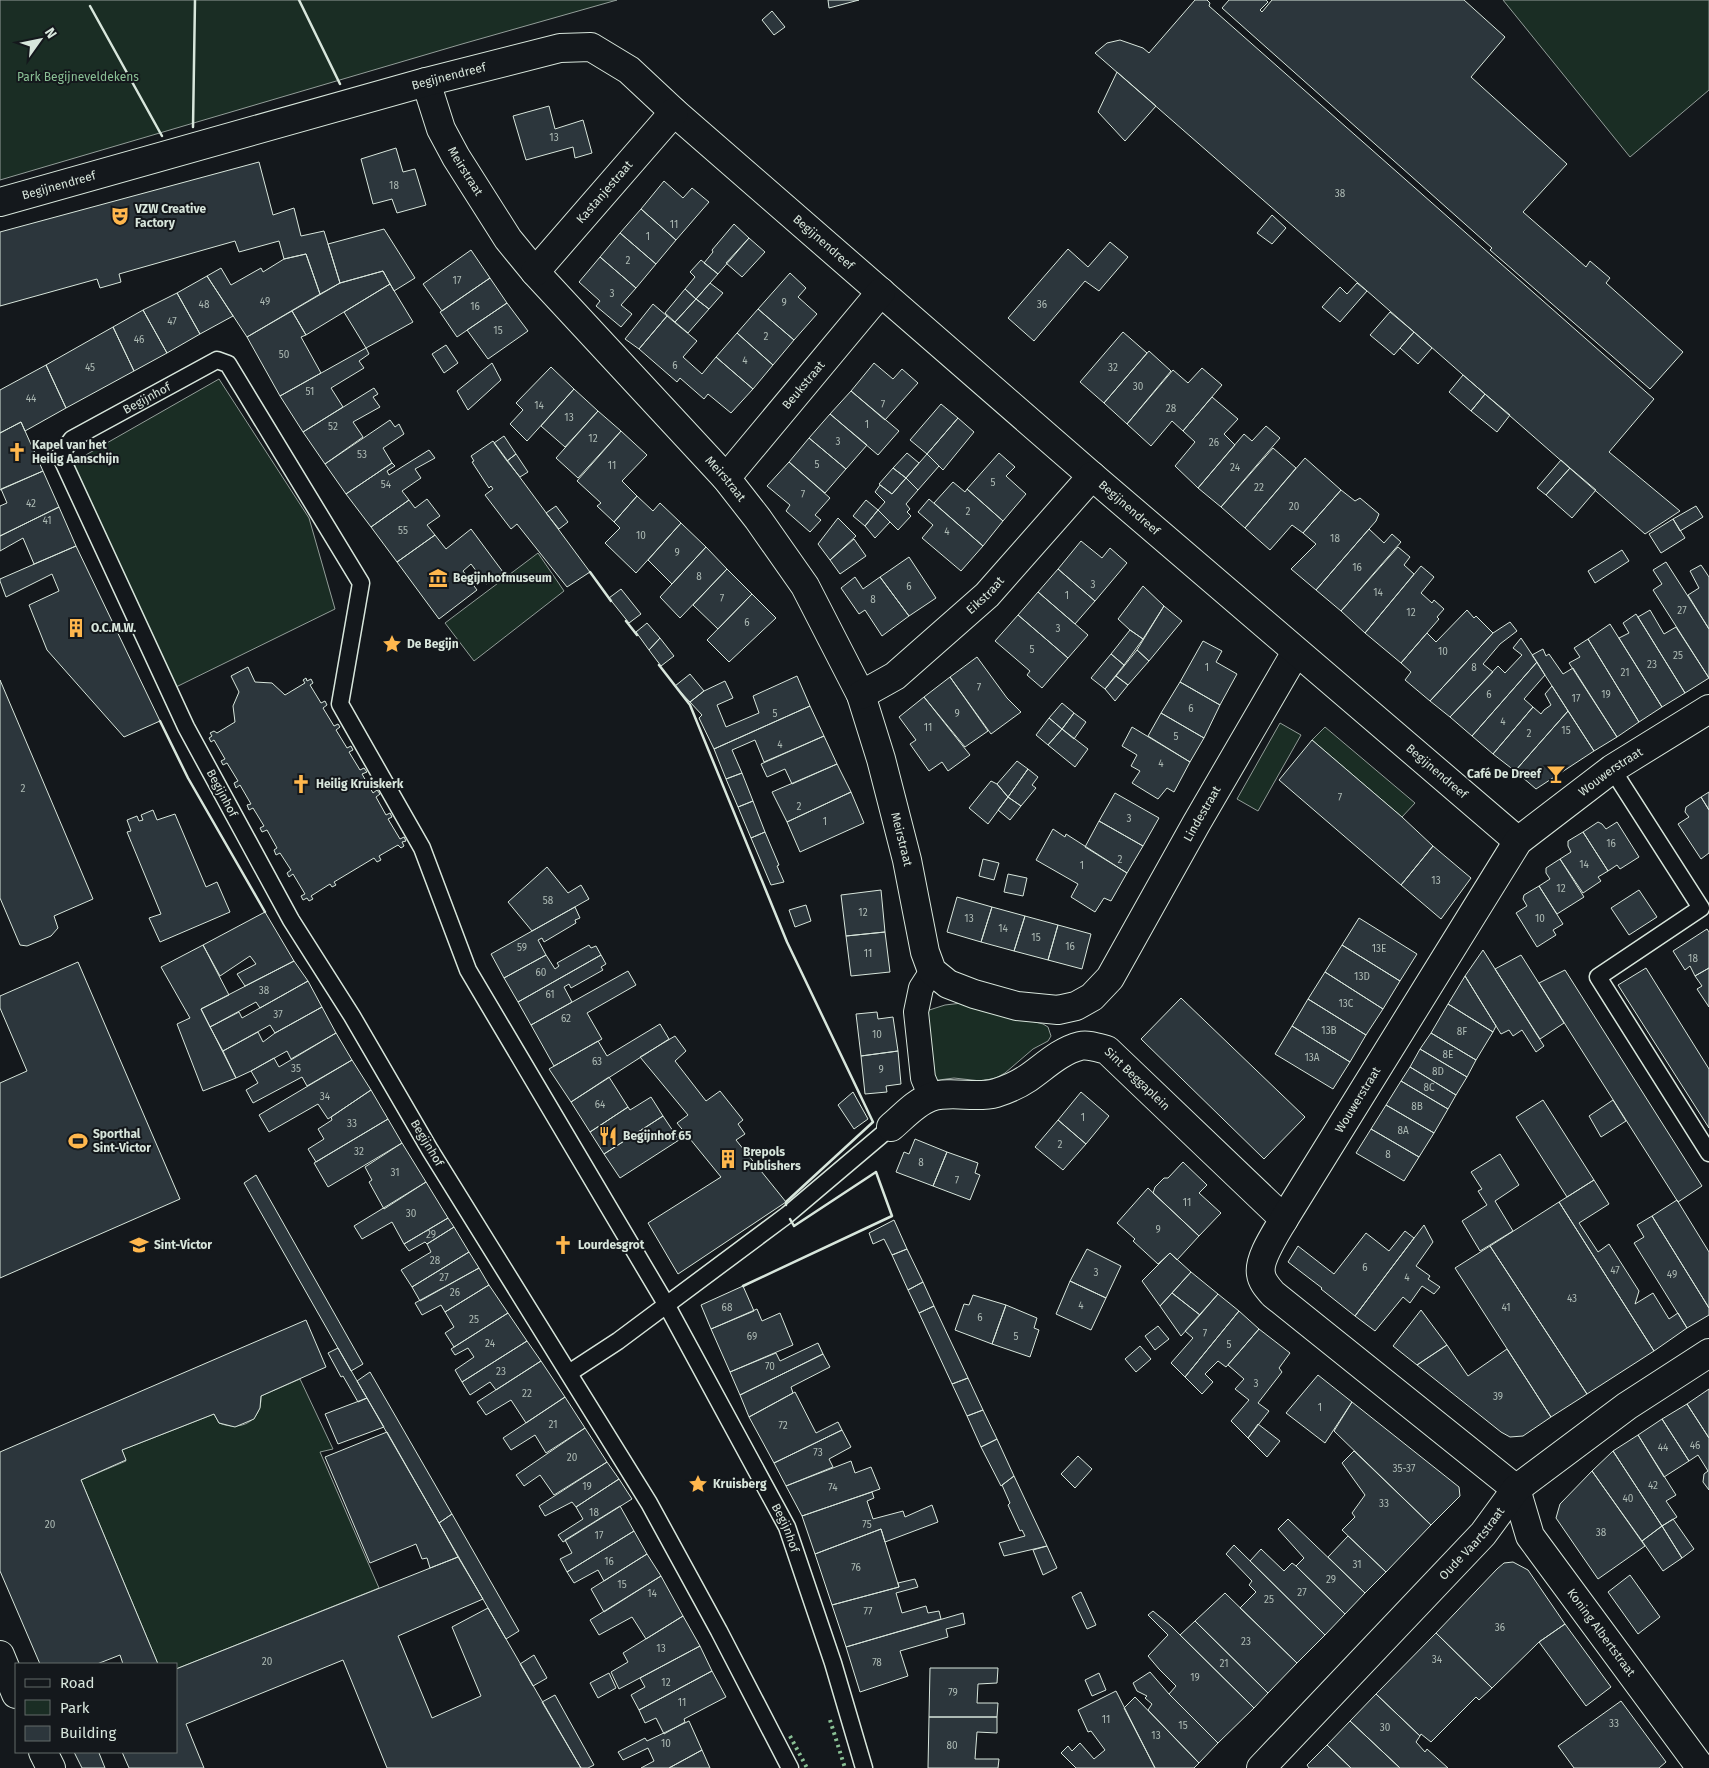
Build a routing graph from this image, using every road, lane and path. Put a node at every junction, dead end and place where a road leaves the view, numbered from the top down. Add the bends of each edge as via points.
1 (426, 82) junction
2 (674, 112) junction
3 (0, 202) edge
4 (535, 272) junction
5 (881, 292) junction
6 (1092, 476) junction
7 (726, 478) junction
8 (1296, 652) junction
9 (861, 695) junction
10 (1709, 709) edge
11 (1612, 769) junction
12 (1518, 841) junction
13 (1705, 908) edge
14 (932, 971) junction
15 (931, 1097) junction
16 (892, 1127) joint
17 (1709, 1153) edge
18 (1284, 1219) junction
19 (666, 1304) junction
20 (1709, 1353) edge
21 (568, 1373) junction
22 (1516, 1489) junction
23 (0, 1655) edge
24 (15, 1692) edge
25 (44, 1753) edge
26 (51, 1768) edge
27 (790, 1768) edge
28 (864, 1768) edge
29 (1261, 1768) edge
30 (1701, 1768) edge

1 - 2 street, Begijnendreef via 560,48 591,47 630,70
1 - 3 street, Begijnendreef
1 - 4 street, Meirstraat via 441,129 456,157 508,239
2 - 4 street, Kastanjestraat
2 - 5 street, Begijnendreef
4 - 7 street, Meirstraat
5 - 6 street, Begijnendreef
5 - 7 street, Beukstraat
6 - 8 street, Begijnendreef
6 - 9 street, Eikstraat via 987,594 895,676
7 - 9 street, Meirstraat via 805,586
8 - 12 street, Begijnendreef
8 - 14 street, Lindestraat via 1110,978 1092,997 1076,1006 1058,1010 1017,1006 948,984
9 - 14 street, Meirstraat via 908,860 920,933
10 - 11 street, Wouwerstraat
11 - 12 street, Wouwerstraat
11 - 13 lane
12 - 18 street, Wouwerstraat
13 - 17 lane via 1598,978
14 - 15 street via 921,988 916,1012 923,1078
15 - 16 street, Sint Beggaplein
15 - 18 street, Sint Beggaplein via 996,1093 1026,1080 1048,1063 1081,1046 1107,1050
16 - 19 lane via 787,1215
18 - 22 street, Wouwerstraat via 1264,1255 1260,1273 1264,1284
19 - 21 lane via 618,1341
19 - 21 lane, Begijnhof via 468,970 422,848 340,704 361,583 228,364 218,360 72,439 60,455 186,727 291,920
19 - 28 lane, Begijnhof via 788,1527
20 - 22 street, Oude Vaartstraat via 1628,1406
21 - 27 lane, Begijnhof via 649,1503
22 - 29 street, Oude Vaartstraat via 1482,1534
22 - 30 street, Koning Albertstraat via 1530,1536
23 - 24 street
25 - 26 street

